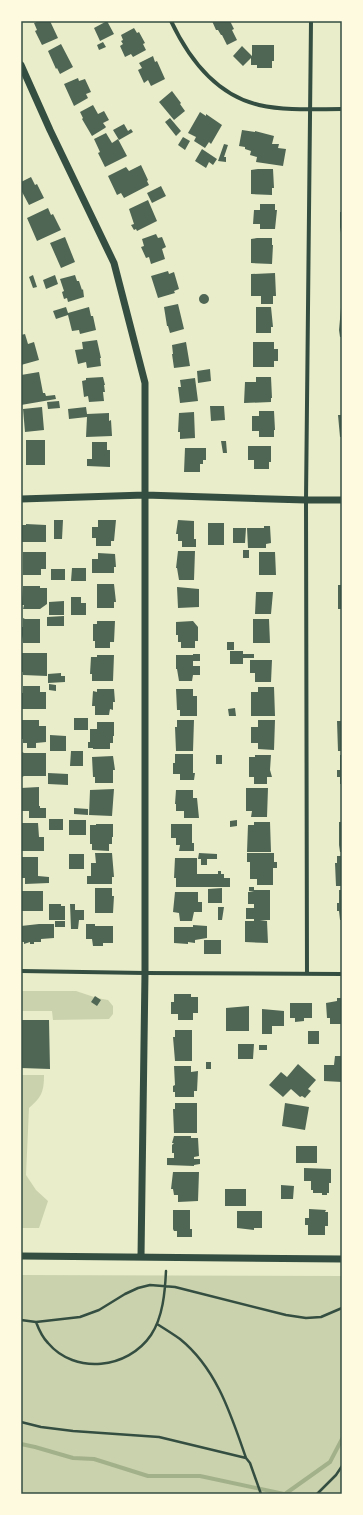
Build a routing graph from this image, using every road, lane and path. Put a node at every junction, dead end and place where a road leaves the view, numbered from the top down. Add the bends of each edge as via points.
1 (171, 21) edge
2 (311, 21) edge
3 (21, 65) edge
4 (309, 109) junction
5 (342, 109) edge
6 (145, 495) junction
7 (21, 499) edge
8 (306, 500) junction
9 (342, 500) edge
10 (21, 971) edge
11 (145, 973) junction
12 (307, 973) junction
13 (342, 974) edge
14 (21, 1256) edge
15 (141, 1257) junction
16 (342, 1259) edge
17 (166, 1271) dead end
18 (165, 1286) junction
19 (342, 1308) edge
20 (21, 1320) edge
21 (36, 1322) junction
22 (157, 1324) junction
23 (21, 1422) edge
24 (246, 1458) junction
25 (342, 1466) edge
26 (261, 1494) edge
27 (318, 1494) edge

1 - 4 street via 197,64 210,79 233,95 258,105
2 - 4 street
3 - 6 street via 114,263 145,383
4 - 5 street
4 - 8 street
6 - 7 street
6 - 8 street
6 - 11 street
8 - 9 street
8 - 12 street
10 - 11 street
11 - 12 street
11 - 15 street
12 - 13 street
14 - 15 street
15 - 16 street
17 - 18 path
18 - 19 path via 306,1318 321,1317
18 - 21 path via 150,1285 138,1288 100,1310 80,1317
18 - 22 path
20 - 21 path
21 - 22 path via 44,1338 57,1352 70,1360 93,1364 109,1363 131,1354 150,1336
22 - 24 path via 181,1340 201,1360 217,1384 229,1408
23 - 24 path via 73,1431 159,1437
24 - 26 path via 250,1462
25 - 27 path

